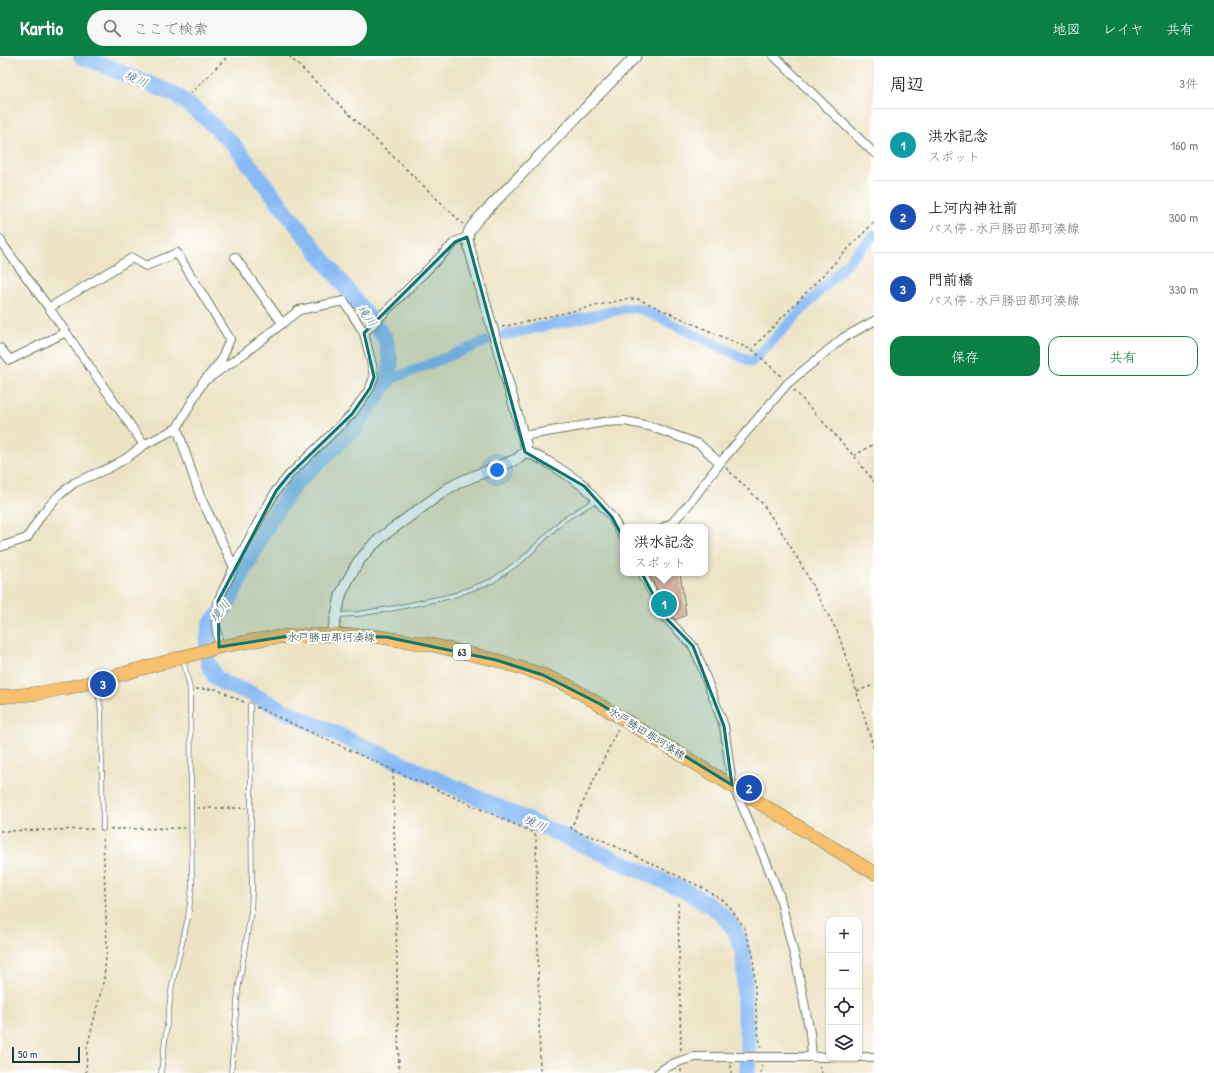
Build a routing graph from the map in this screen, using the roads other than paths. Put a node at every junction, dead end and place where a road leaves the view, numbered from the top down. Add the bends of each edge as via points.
1 (636, 56) edge
2 (774, 56) edge
3 (874, 152) edge
4 (468, 234) junction
5 (0, 239) edge
6 (235, 257) dead end
7 (49, 308) junction
8 (874, 321) edge
9 (282, 323) junction
10 (366, 331) junction
11 (66, 332) junction
12 (0, 348) edge
13 (203, 382) junction
14 (177, 428) junction
15 (523, 436) junction
16 (144, 445) junction
17 (525, 452) junction
18 (720, 463) junction
19 (584, 486) joint
20 (596, 500) junction
21 (669, 524) edge
22 (620, 532) edge
23 (0, 547) edge
24 (234, 568) junction
25 (644, 576) edge
26 (336, 616) junction
27 (332, 635) junction
28 (219, 647) junction
29 (182, 657) junction
30 (97, 681) junction
31 (0, 697) edge
32 (250, 705) road end
33 (732, 785) junction
34 (103, 829) road end
35 (874, 873) edge
36 (874, 1056) edge
37 (812, 1057) junction
38 (826, 1057) edge
39 (862, 1057) edge
40 (161, 1073) edge
41 (231, 1073) edge
42 (658, 1073) edge

1 - 4 street via 478,219
2 - 3 street
4 - 10 street via 455,242
4 - 15 street
5 - 7 street
6 - 9 street
7 - 11 street
7 - 13 street via 132,258 146,266 177,253 230,339 221,361
8 - 18 street via 843,338 788,383
9 - 10 street via 299,310 344,301
9 - 13 street
10 - 24 street via 374,377 370,388 352,414 289,474 276,491
11 - 12 street via 10,360
11 - 16 street
13 - 14 street
14 - 16 street
14 - 24 street via 200,496
15 - 17 street
15 - 18 street via 604,422 625,421 649,426 698,444
16 - 23 street via 109,468 74,483 42,514 27,538
17 - 19 street via 561,470
17 - 26 street via 517,459 447,488 384,535 362,557 348,578
18 - 21 street via 689,504
19 - 20 street
20 - 22 street via 612,517
20 - 26 lane via 562,521 522,560 492,581 452,596 395,608
24 - 28 street via 218,602 216,623
25 - 33 street via 665,617 693,646 700,662 724,726
26 - 27 street
27 - 28 main road, 水戸勝田那珂湊線 / 63 via 275,637
27 - 33 main road, 水戸勝田那珂湊線 / 63 via 367,635 432,645 543,674 569,686
28 - 29 main road, 水戸勝田那珂湊線 / 63
29 - 30 main road, 水戸勝田那珂湊線 / 63
29 - 40 lane via 190,689 192,887 188,918 172,985
30 - 31 main road, 水戸勝田那珂湊線 / 63 via 40,693
30 - 34 lane via 101,711
32 - 41 lane via 251,911 238,991
33 - 35 main road, 水戸勝田那珂湊線 / 63
33 - 37 street via 779,894 797,966
36 - 39 street
37 - 38 street
37 - 42 street via 695,1057 667,1066

